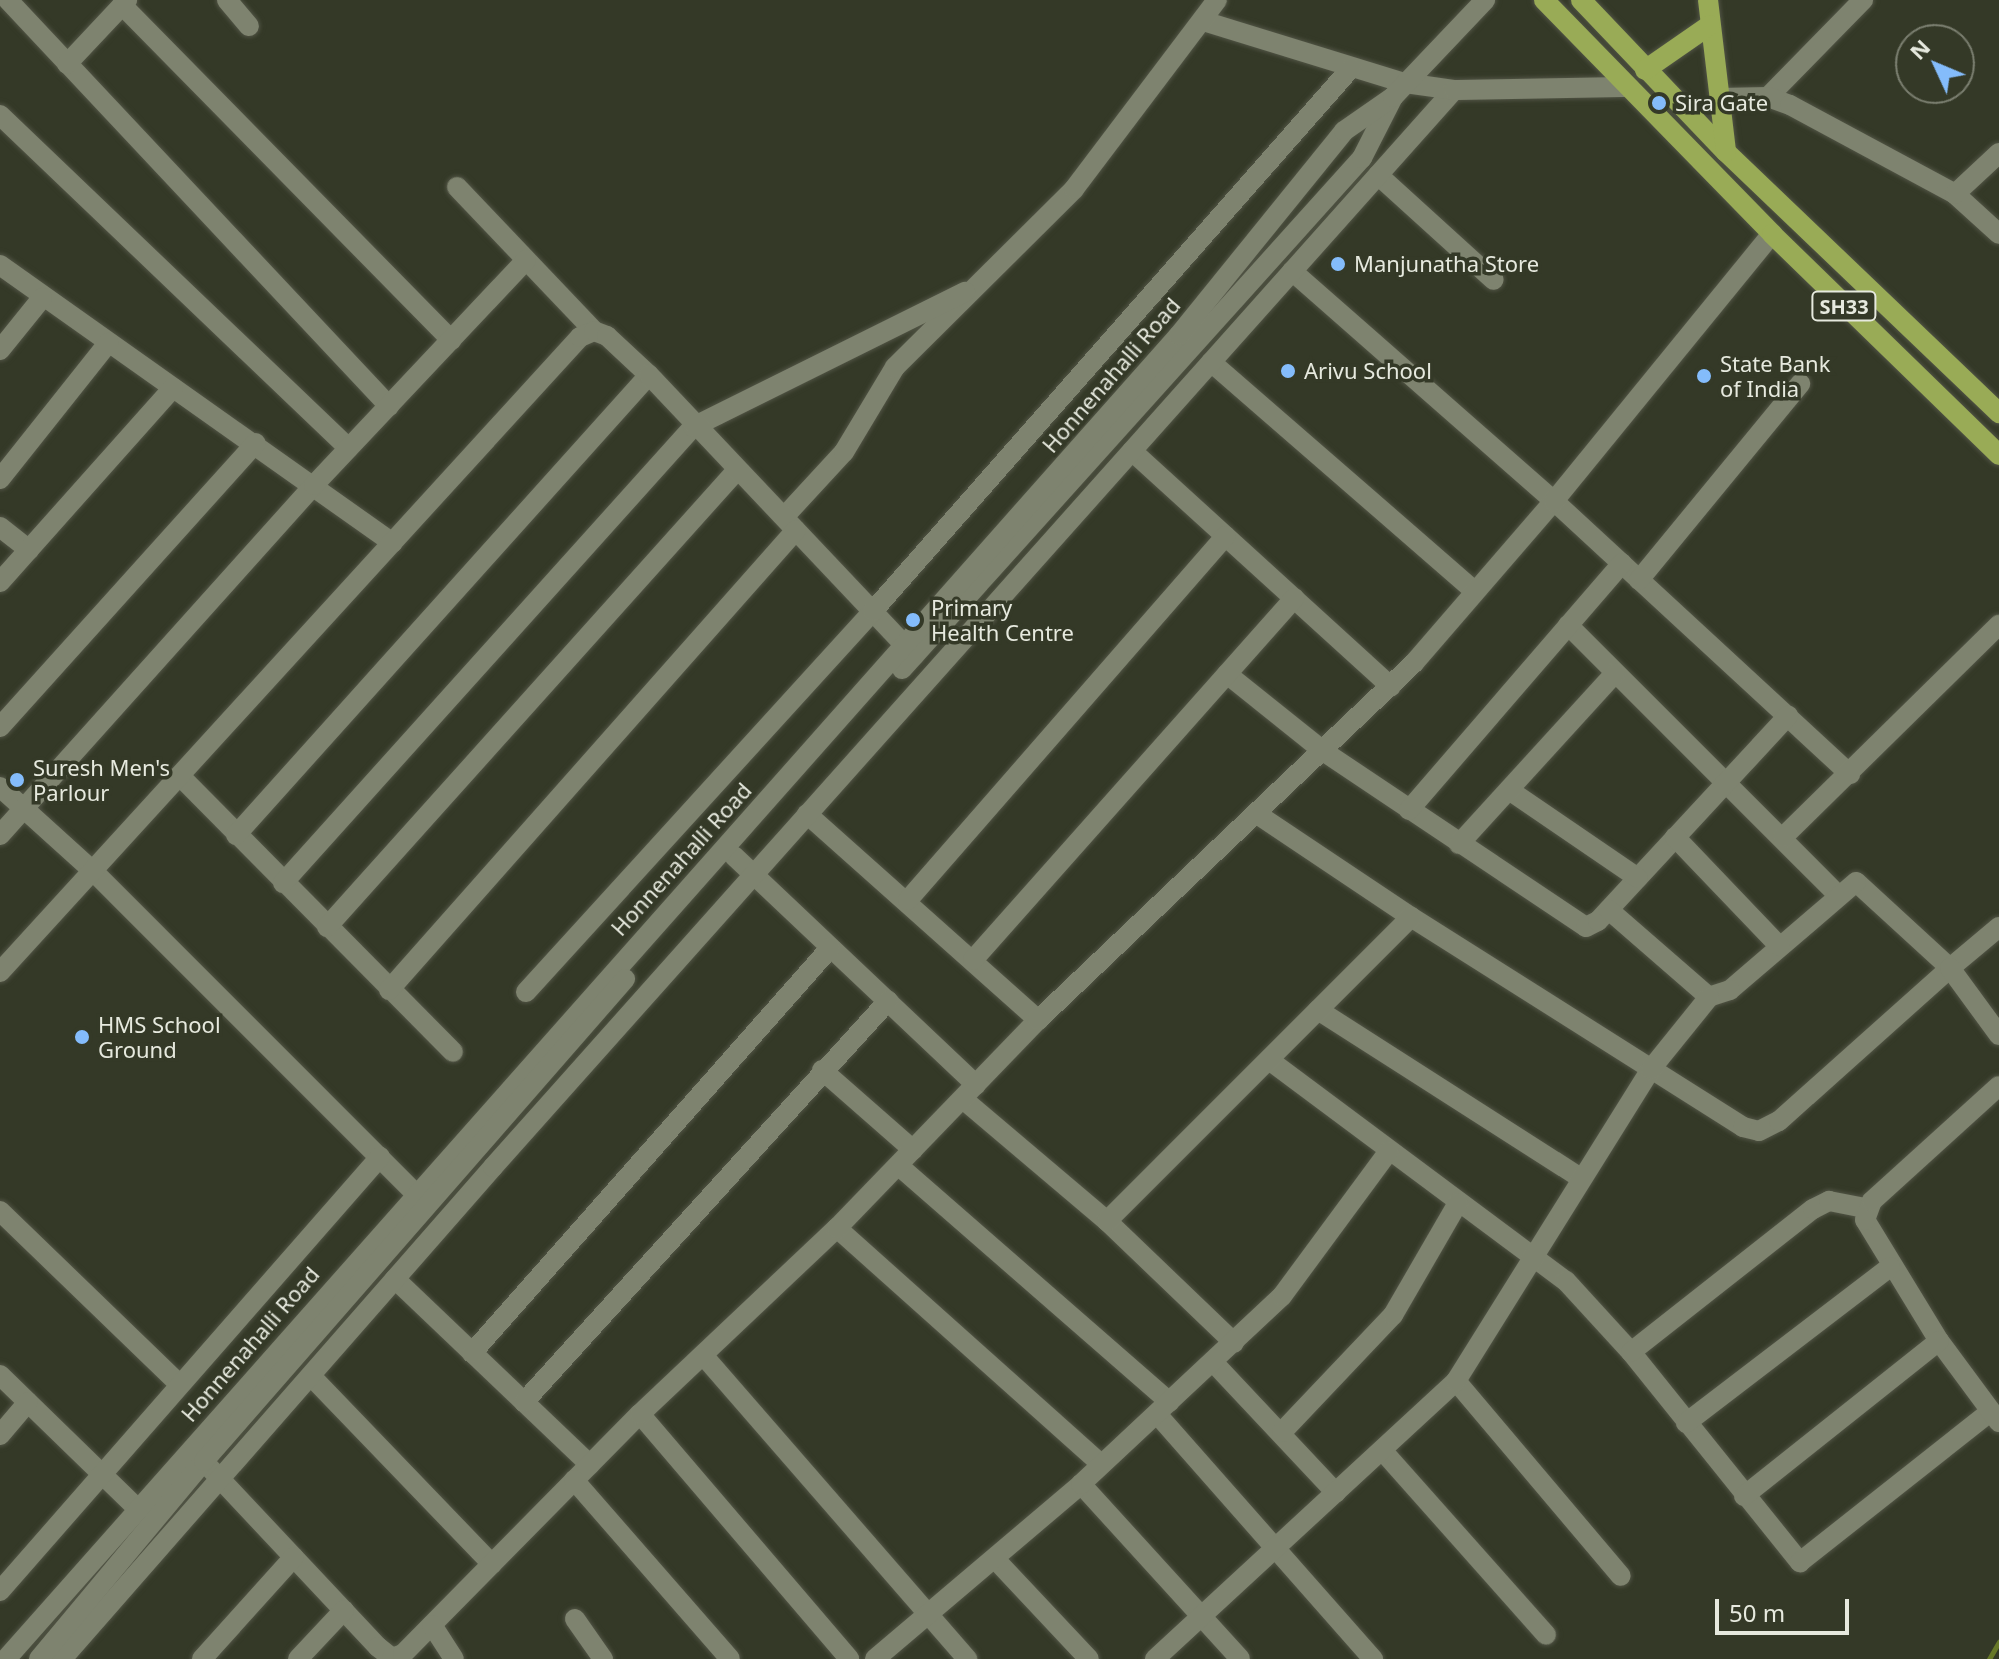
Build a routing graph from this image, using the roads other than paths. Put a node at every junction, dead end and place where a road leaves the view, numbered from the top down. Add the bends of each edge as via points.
1 (8, 0) edge
2 (227, 0) edge
3 (1217, 0) edge
4 (1485, 0) edge
5 (1544, 0) edge
6 (1581, 0) edge
7 (1708, 0) edge
8 (1863, 0) edge
9 (125, 3) edge
10 (1203, 21) junction
11 (1710, 25) junction
12 (249, 26) dead end
13 (67, 64) junction
14 (1351, 68) junction
15 (1645, 70) junction
16 (1626, 87) junction
17 (1399, 90) junction
18 (1454, 90) junction
19 (1768, 97) junction
20 (1719, 98) junction
21 (0, 115) edge
22 (1726, 152) junction
23 (1999, 153) edge
24 (1378, 175) junction
25 (457, 187) dead end
26 (1955, 194) junction
27 (1772, 234) junction
28 (1999, 234) edge
29 (526, 260) junction
30 (0, 265) edge
31 (1292, 271) junction
32 (1494, 280) dead end
33 (965, 292) junction
34 (42, 298) junction
35 (594, 331) junction
36 (451, 340) junction
37 (108, 343) junction
38 (0, 350) edge
39 (1211, 362) junction
40 (649, 375) junction
41 (1800, 384) dead end
42 (173, 388) junction
43 (389, 406) junction
44 (1999, 413) edge
45 (693, 427) junction
46 (256, 443) junction
47 (349, 448) junction
48 (1132, 451) junction
49 (1999, 455) edge
50 (737, 470) junction
51 (0, 479) edge
52 (314, 485) junction
53 (1554, 501) junction
54 (790, 523) junction
55 (0, 527) edge
56 (1226, 536) junction
57 (392, 543) junction
58 (29, 550) junction
59 (1622, 563) junction
60 (1639, 580) junction
61 (0, 582) edge
62 (1474, 591) junction
63 (1294, 598) junction
64 (873, 611) junction
65 (1568, 625) junction
66 (1999, 625) edge
67 (909, 650) junction
68 (1615, 673) junction
69 (1227, 674) junction
70 (1391, 687) junction
71 (1788, 716) junction
72 (0, 727) edge
73 (1323, 751) junction
74 (1850, 774) junction
75 (180, 776) junction
76 (1726, 782) junction
77 (0, 787) edge
78 (1509, 790) junction
79 (22, 810) junction
80 (1409, 810) junction
81 (807, 814) junction
82 (1257, 814) junction
83 (0, 835) edge
84 (236, 835) junction
85 (1675, 837) junction
86 (1783, 837) junction
87 (1459, 844) junction
88 (734, 856) junction
89 (93, 871) junction
90 (753, 876) junction
91 (1638, 878) junction
92 (283, 883) junction
93 (1837, 894) junction
94 (908, 900) junction
95 (1609, 910) junction
96 (1411, 917) junction
97 (327, 927) junction
98 (1999, 927) edge
99 (1779, 946) junction
100 (830, 948) junction
101 (973, 960) junction
102 (1950, 968) junction
103 (0, 972) edge
104 (389, 990) junction
105 (526, 992) dead end
106 (1709, 997) junction
107 (888, 1001) junction
108 (1318, 1010) junction
109 (1038, 1020) junction
110 (1999, 1035) edge
111 (453, 1052) dead end
112 (1269, 1060) junction
113 (1651, 1069) junction
114 (822, 1070) junction
115 (1999, 1086) edge
116 (969, 1092) junction
117 (913, 1150) junction
118 (1389, 1151) junction
119 (380, 1157) junction
120 (899, 1166) junction
121 (1581, 1178) junction
122 (415, 1193) junction
123 (1458, 1203) junction
124 (1865, 1208) junction
125 (0, 1211) edge
126 (1107, 1221) junction
127 (837, 1228) junction
128 (1531, 1258) junction
129 (1890, 1267) junction
130 (395, 1279) junction
131 (1939, 1341) junction
132 (1234, 1343) junction
133 (1631, 1352) junction
134 (472, 1353) junction
135 (703, 1355) junction
136 (1214, 1363) junction
137 (0, 1375) edge
138 (311, 1376) junction
139 (1456, 1381) junction
140 (179, 1384) junction
141 (28, 1402) junction
142 (524, 1402) junction
143 (1163, 1408) junction
144 (640, 1414) junction
145 (1995, 1417) edge
146 (1686, 1423) junction
147 (1282, 1432) junction
148 (0, 1435) edge
149 (1382, 1450) junction
150 (197, 1454) junction
151 (1101, 1464) junction
152 (590, 1465) junction
153 (101, 1473) junction
154 (221, 1479) junction
155 (574, 1480) junction
156 (1081, 1484) junction
157 (1336, 1493) junction
158 (1744, 1496) junction
159 (137, 1508) junction
160 (1275, 1549) junction
161 (294, 1557) junction
162 (995, 1559) junction
163 (492, 1564) junction
164 (1621, 1576) dead end
165 (0, 1591) edge
166 (344, 1610) junction
167 (928, 1612) junction
168 (1203, 1618) junction
169 (575, 1619) dead end
170 (432, 1625) junction
171 (1546, 1635) dead end
172 (6, 1659) edge
173 (39, 1659) edge
174 (62, 1659) edge
175 (202, 1659) edge
176 (298, 1659) edge
177 (392, 1659) edge
178 (454, 1659) edge
179 (603, 1659) edge
180 (730, 1659) edge
181 (849, 1659) edge
182 (875, 1659) edge
183 (967, 1659) edge
184 (1089, 1659) edge
185 (1155, 1659) edge
186 (1240, 1659) edge
187 (1373, 1659) edge

1 - 13 street
2 - 12 street
3 - 10 street
4 - 17 street, Honnenahalli Road
5 - 16 main road, SH33
6 - 15 main road, SH33
7 - 11 main road
8 - 19 street
9 - 13 street
9 - 36 street
10 - 14 street
10 - 33 street via 1074,189
11 - 15 main road
11 - 20 main road
13 - 43 street
14 - 17 street
14 - 64 street
15 - 22 main road, SH33
16 - 18 street
16 - 27 main road, SH33
17 - 18 street
17 - 67 street, Honnenahalli Road via 1344,131 1179,335
17 - 67 street, Honnenahalli Road via 1362,158
18 - 24 street
19 - 20 street
19 - 26 street
20 - 22 main road
21 - 47 street
22 - 44 main road, SH33
23 - 26 street
24 - 31 street
24 - 32 street
25 - 29 street
26 - 28 street
27 - 49 main road, SH33
27 - 53 street
29 - 35 street
29 - 36 street
30 - 34 street
31 - 39 street
31 - 53 street
33 - 45 street
33 - 54 street via 886,378 844,452
34 - 37 street
34 - 38 street
35 - 40 street via 607,336
35 - 57 street via 580,337
36 - 43 street
37 - 42 street
37 - 51 street
39 - 48 street
39 - 62 street
40 - 45 street
40 - 84 street
41 - 60 street
42 - 46 street
42 - 58 street
43 - 47 street
45 - 50 street
45 - 92 street
46 - 52 street
46 - 72 street
47 - 52 street
48 - 56 street
48 - 81 street
50 - 54 street
50 - 97 street
52 - 57 street
52 - 79 street
53 - 59 street
53 - 62 street
54 - 64 street
54 - 104 street
55 - 58 street
56 - 63 street
56 - 94 street
57 - 75 street
58 - 61 street
59 - 60 street
59 - 65 street
60 - 71 street
62 - 70 street
63 - 69 street
63 - 70 street
64 - 67 street
64 - 105 street
65 - 68 street
65 - 80 street
66 - 74 street
67 - 88 street, Honnenahalli Road
67 - 122 street, Honnenahalli Road
68 - 76 street
68 - 78 street
69 - 73 street
69 - 101 street
70 - 73 street
71 - 74 street
71 - 76 street
73 - 80 street
73 - 82 street
74 - 86 street
75 - 84 street
75 - 89 street
76 - 85 street
76 - 86 street
77 - 79 street
78 - 87 street
78 - 91 street
79 - 83 street
79 - 89 street
80 - 87 street
81 - 90 street
81 - 94 street
82 - 96 street
82 - 109 street
84 - 92 street
85 - 91 street
85 - 99 street
86 - 93 street
87 - 95 street via 1586,927
88 - 90 street
88 - 150 street, Honnenahalli Road
89 - 103 street
89 - 119 street
90 - 100 street
90 - 130 street
91 - 95 street
92 - 97 street
93 - 99 street
93 - 102 street via 1848,883 1863,886
94 - 101 street
95 - 106 street
96 - 108 street
96 - 113 street
97 - 104 street
98 - 102 street
99 - 106 street via 1730,990
100 - 107 street
100 - 134 street
101 - 109 street
102 - 110 street
102 - 113 street via 1779,1121 1759,1131 1743,1127
104 - 111 street
106 - 113 street
107 - 114 street
107 - 116 street
108 - 112 street
108 - 121 street
109 - 116 street
112 - 118 street
112 - 126 street
113 - 121 street
114 - 117 street
114 - 142 street
115 - 124 street
116 - 117 street
116 - 126 street
117 - 120 street
118 - 123 street
118 - 132 street via 1303,1271
119 - 122 street
119 - 140 street
120 - 127 street
120 - 143 street
121 - 128 street
122 - 150 street, Honnenahalli Road
123 - 128 street
123 - 147 street via 1393,1315
124 - 129 street via 1865,1220
124 - 133 street via 1829,1201 1813,1209
125 - 140 street
126 - 132 street
127 - 135 street
127 - 151 street
128 - 133 street via 1566,1281
128 - 139 street
129 - 131 street
129 - 146 street
130 - 134 street
130 - 138 street
131 - 145 street
131 - 158 street
132 - 136 street
133 - 146 street
134 - 142 street
135 - 144 street
135 - 167 street
136 - 143 street
136 - 147 street
137 - 141 street
138 - 154 street
138 - 163 street
139 - 149 street
139 - 164 street
140 - 153 street
141 - 148 street
141 - 153 street
142 - 152 street
143 - 151 street
143 - 160 street
144 - 152 street
144 - 181 street
145 - 158 street via 1800,1562
146 - 158 street
147 - 157 street
149 - 157 street
149 - 171 street
150 - 154 street
150 - 159 street, Honnenahalli Road
150 - 173 street, Honnenahalli Road
151 - 156 street
152 - 155 street
153 - 159 street
153 - 165 street
154 - 161 street
154 - 174 street
155 - 163 street
155 - 180 street
156 - 162 street
156 - 168 street
157 - 160 street
159 - 172 street, Honnenahalli Road
160 - 168 street
160 - 187 street
161 - 166 street
161 - 175 street
162 - 167 street
162 - 184 street
163 - 170 street
166 - 176 street
166 - 177 street
167 - 182 street
167 - 183 street
168 - 185 street
168 - 186 street
169 - 179 street
170 - 177 street
170 - 178 street

